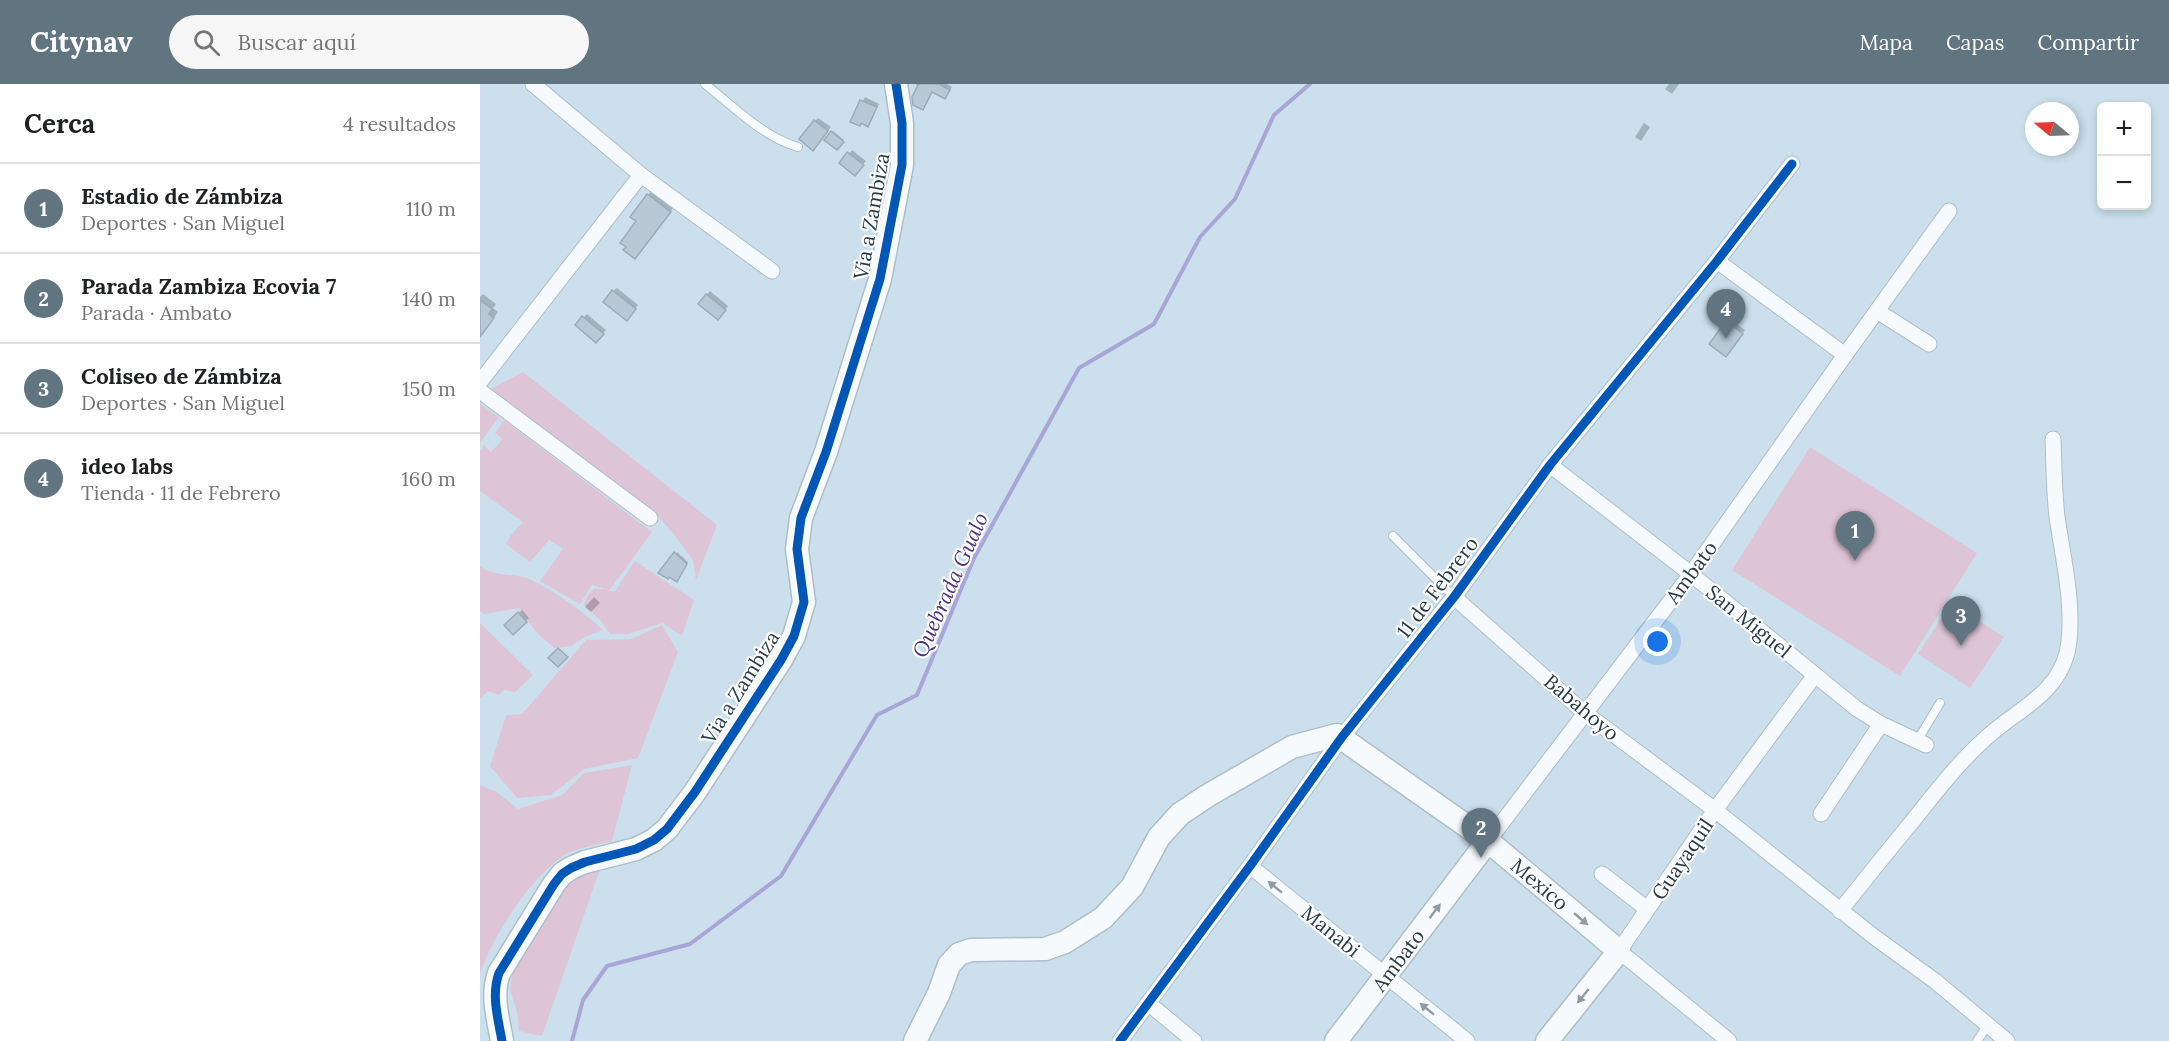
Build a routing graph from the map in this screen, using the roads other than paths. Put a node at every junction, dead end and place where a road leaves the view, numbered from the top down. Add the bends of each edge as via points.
1 (533, 84) edge
2 (705, 84) edge
3 (896, 84) edge
4 (798, 147) dead end
5 (1792, 164) dead end
6 (641, 175) junction
7 (1949, 211) dead end
8 (1717, 261) junction
9 (772, 271) dead end
10 (1877, 311) junction
11 (1929, 344) dead end
12 (1845, 355) junction
13 (480, 382) edge
14 (480, 391) edge
15 (2053, 440) dead end
16 (1550, 465) junction
17 (650, 518) dead end
18 (1394, 536) dead end
19 (1691, 574) junction
20 (1454, 597) junction
21 (1815, 675) junction
22 (1940, 704) dead end
23 (1585, 713) junction
24 (1881, 724) junction
25 (1342, 737) junction
26 (1921, 743) joint
27 (1715, 810) junction
28 (1821, 814) dead end
29 (1488, 841) junction
30 (1250, 866) junction
31 (1602, 874) dead end
32 (1647, 909) junction
33 (1840, 911) junction
34 (1619, 951) junction
35 (1386, 976) junction
36 (1148, 1003) junction
37 (1987, 1026) junction
38 (502, 1041) edge
39 (915, 1041) edge
40 (1120, 1041) edge
41 (1194, 1041) edge
42 (1336, 1041) edge
43 (1467, 1041) edge
44 (1547, 1041) edge
45 (1730, 1041) edge
46 (1977, 1041) edge
47 (2007, 1041) edge

1 - 6 street
2 - 4 lane via 765,131
3 - 38 street, Via a Zambiza via 903,165 880,279 826,452 801,518 797,549 804,602 794,636 667,829 636,849 571,868 554,884 496,982
5 - 8 street, 11 de Febrero
6 - 9 street
6 - 13 street
7 - 10 street, Ambato
8 - 12 street
8 - 16 street, 11 de Febrero
10 - 11 street
10 - 12 street, Ambato
12 - 19 street, Ambato
14 - 17 street
15 - 33 street via 2069,627 2061,671 2045,692 1978,745 1937,788
16 - 19 street, San Miguel
16 - 20 street, 11 de Febrero
18 - 20 lane
19 - 21 street, San Miguel
19 - 23 street, Ambato
20 - 23 street, Babahoyo
20 - 25 street, 11 de Febrero
21 - 24 street, San Miguel
21 - 27 street, Guayaquil
22 - 26 lane
23 - 27 street, Babahoyo
23 - 29 street, Ambato
24 - 26 street, San Miguel
24 - 28 street
25 - 29 street, Mexico
25 - 30 street, 11 de Febrero
25 - 39 street via 1292,747 1180,814 1160,837 1132,887 1103,918 1065,942 1045,949 971,950 959,954 949,965
27 - 32 street, Guayaquil
27 - 33 street, Babahoyo
29 -> 34 street, Mexico
35 -> 29 street, Ambato
35 -> 30 street, Manabi
30 - 36 street, 11 de Febrero
31 - 32 street
32 - 34 street, Guayaquil
33 - 37 street, Babahoyo via 1935,981
34 -> 44 street, Guayaquil
34 - 45 street, Mexico
35 - 42 street, Ambato
43 -> 35 street, Manabi
36 - 40 street, 11 de Febrero
36 - 41 street
37 - 46 lane
37 - 47 street, Babahoyo

